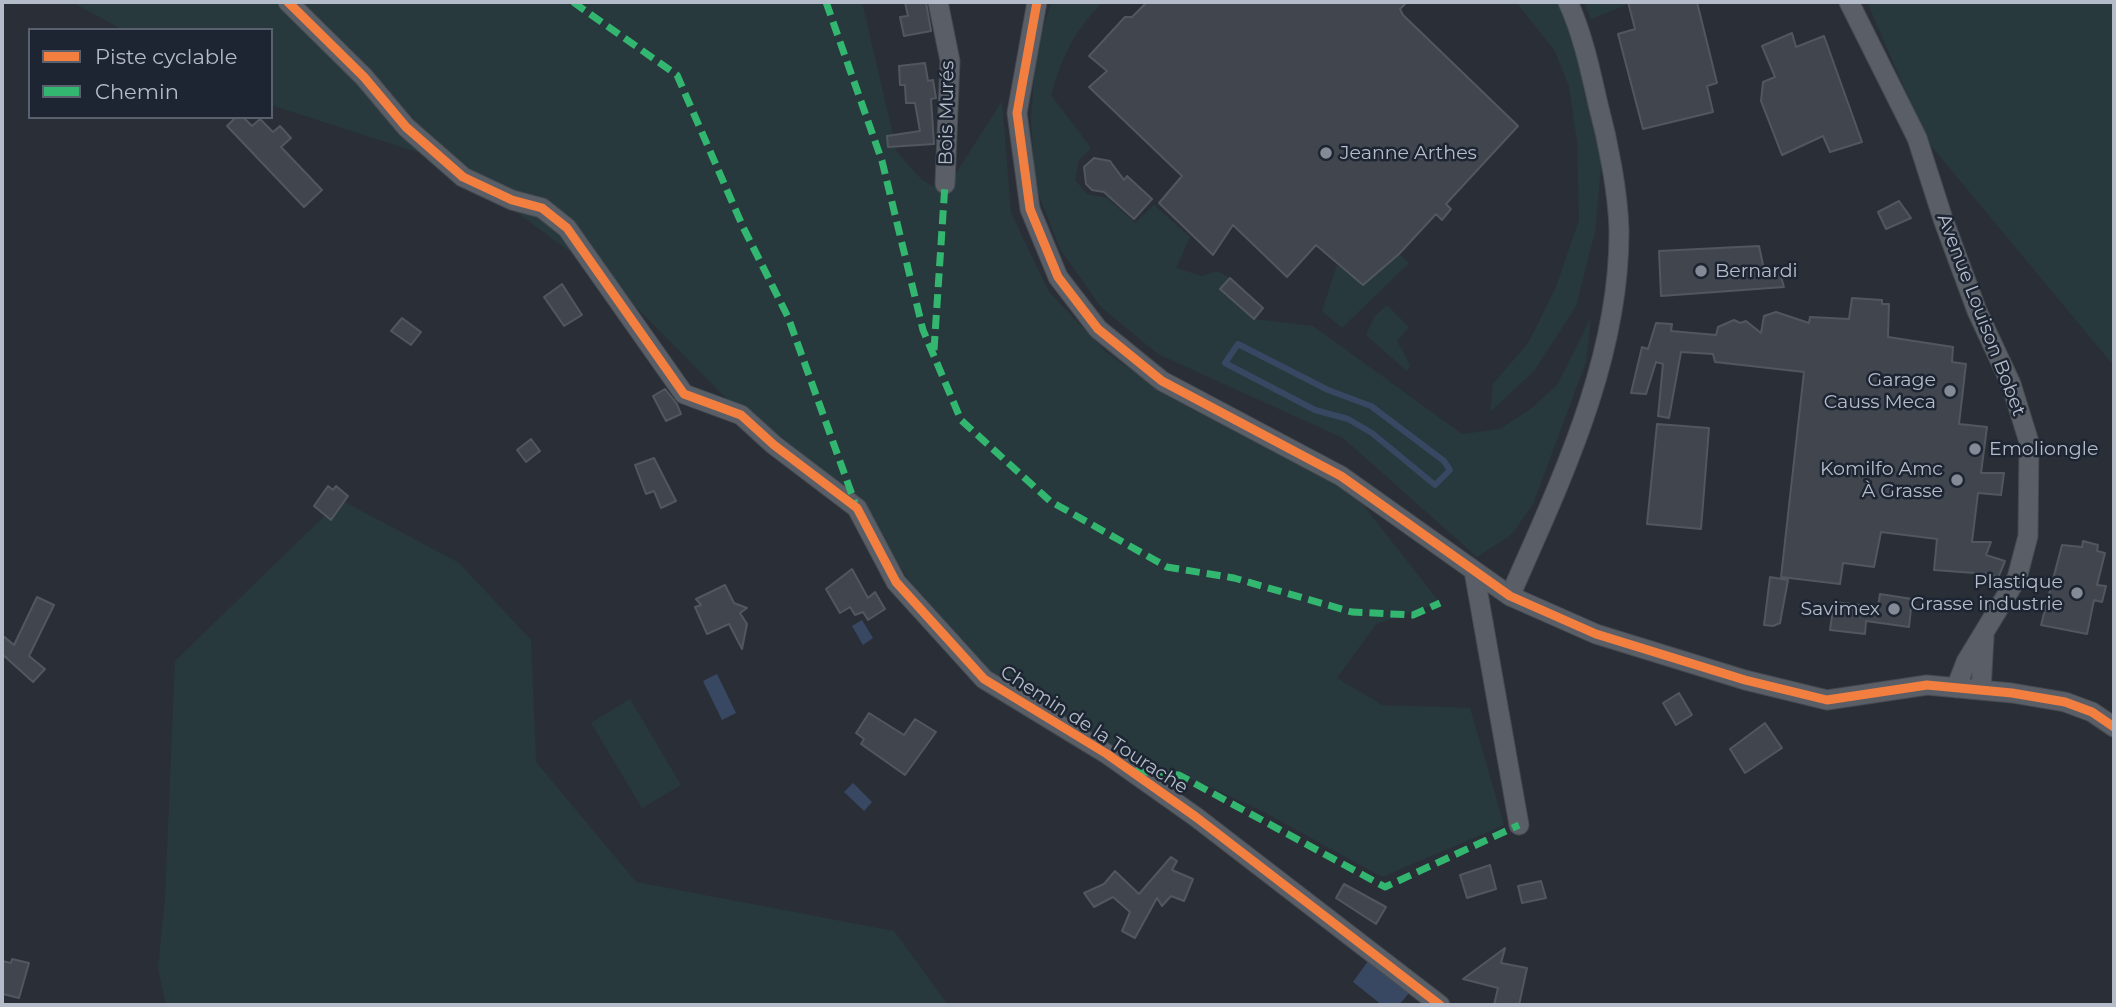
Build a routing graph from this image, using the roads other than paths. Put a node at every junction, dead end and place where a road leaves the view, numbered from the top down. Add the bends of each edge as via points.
1 (288, 2) edge
2 (938, 2) edge
3 (1037, 2) edge
4 (1568, 2) edge
5 (1849, 2) edge
6 (945, 184) dead end
7 (1474, 571) junction
8 (1510, 596) junction
9 (1984, 636) junction
10 (1956, 688) junction
11 (1981, 690) junction
12 (2114, 727) edge
13 (1519, 825) dead end
14 (1440, 1005) edge

1 - 14 street, Chemin de la Tourache via 364,77 405,127 463,177 512,200 542,208 567,229 684,394 741,415 857,508 896,582 984,679 1107,754 1196,817
2 - 6 street, Bois Murés via 950,61
3 - 7 street via 1017,113 1030,209 1058,277 1098,329 1162,381 1341,476
4 - 8 street via 1580,28 1604,127 1619,228 1616,294 1601,364 1563,477
5 - 9 street, Avenue Louison Bobet via 1917,138 1943,219 1977,311 2011,384 2029,442 2028,536 2017,578
7 - 8 street
7 - 13 street
8 - 10 street via 1596,634 1828,700 1927,685
9 - 10 street, Avenue Louison Bobet via 1966,662
9 - 11 street
10 - 11 street
11 - 12 street via 2065,702

